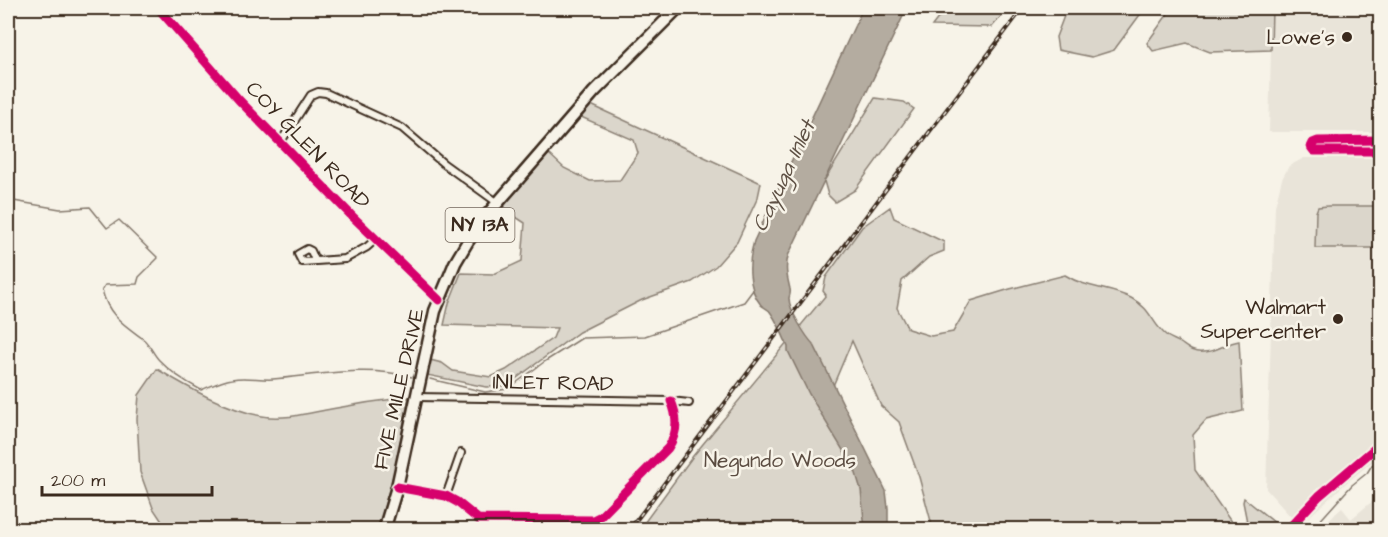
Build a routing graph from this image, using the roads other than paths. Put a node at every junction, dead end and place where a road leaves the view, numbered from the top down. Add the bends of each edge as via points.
1 (158, 8) edge
2 (678, 8) edge
3 (1380, 140) edge
4 (280, 143) junction
5 (1380, 151) edge
6 (498, 203) junction
7 (376, 239) junction
8 (315, 260) dead end
9 (439, 300) junction
10 (416, 397) junction
11 (671, 401) junction
12 (690, 404) dead end
13 (1380, 444) edge
14 (461, 453) dead end
15 (397, 487) junction
16 (446, 496) junction
17 (1287, 529) edge
18 (384, 530) edge

1 - 4 street, COY GLEN ROAD
2 - 6 main road, FIVE MILE DRIVE / NY 13A via 594,92
3 - 5 street via 1318,141 1311,147 1314,151
4 - 6 street via 311,95 327,93 402,128
4 - 7 street, COY GLEN ROAD
6 - 9 main road, FIVE MILE DRIVE / NY 13A via 455,262
7 - 8 street via 345,259
7 - 9 street, COY GLEN ROAD
9 - 10 main road, FIVE MILE DRIVE / NY 13A
10 - 11 street, INLET ROAD
10 - 15 main road, FIVE MILE DRIVE / NY 13A
11 - 12 street, INLET ROAD
11 - 16 street via 676,420 673,441 601,516 592,520 478,519
13 - 17 street
14 - 16 street
15 - 16 street
15 - 18 main road, FIVE MILE DRIVE / NY 13A

